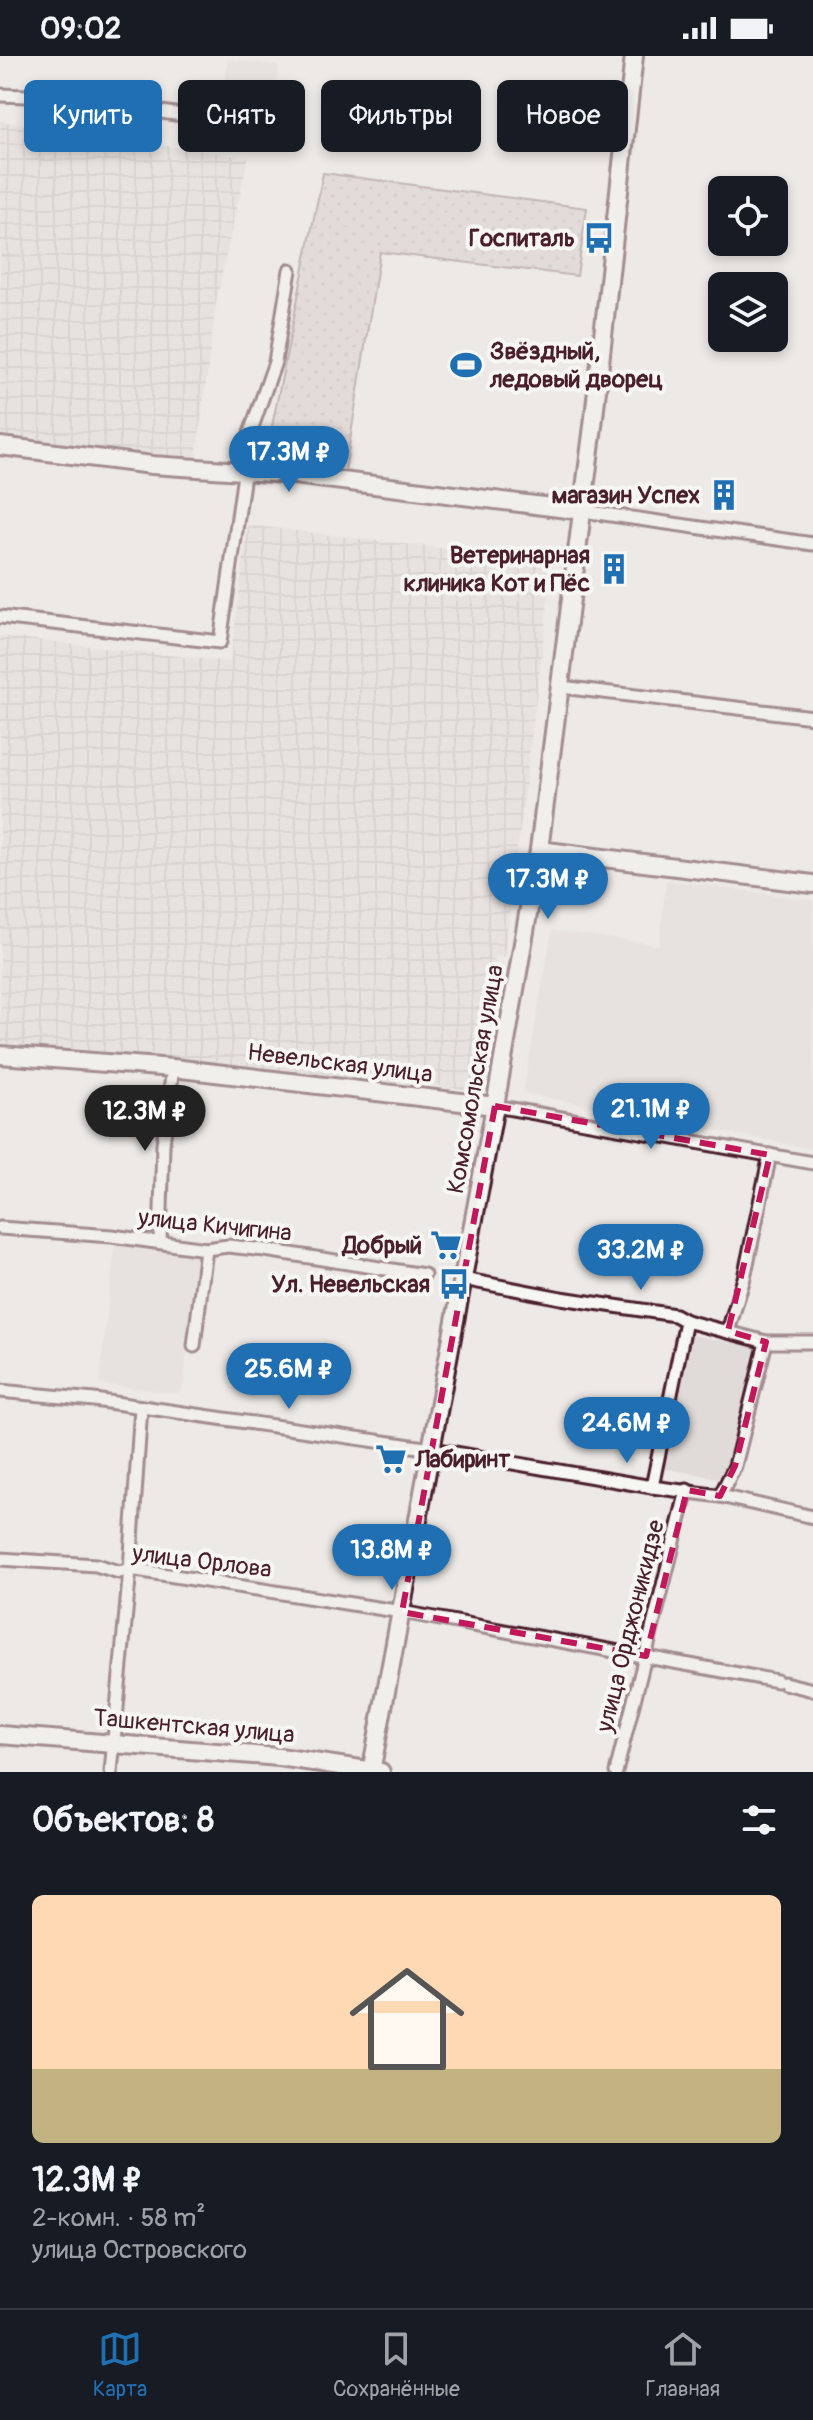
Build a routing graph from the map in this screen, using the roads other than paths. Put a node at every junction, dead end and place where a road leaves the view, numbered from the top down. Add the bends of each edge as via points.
1 (634, 56) edge
2 (0, 95) edge
3 (178, 114) edge
4 (290, 270) dead end
5 (0, 446) edge
6 (246, 471) junction
7 (583, 511) junction
8 (813, 544) edge
9 (0, 617) edge
10 (561, 687) junction
11 (813, 717) edge
12 (539, 850) junction
13 (813, 884) edge
14 (0, 1055) edge
15 (173, 1068) junction
16 (495, 1106) junction
17 (770, 1155) junction
18 (813, 1163) edge
19 (0, 1228) edge
20 (160, 1242) junction
21 (206, 1249) junction
22 (424, 1275) dead end
23 (463, 1279) junction
24 (686, 1321) junction
25 (728, 1331) junction
26 (766, 1342) junction
27 (813, 1342) edge
28 (194, 1346) dead end
29 (0, 1391) edge
30 (141, 1407) junction
31 (432, 1449) junction
32 (652, 1487) junction
33 (687, 1490) junction
34 (720, 1496) junction
35 (813, 1517) edge
36 (0, 1559) edge
37 (130, 1569) junction
38 (402, 1612) junction
39 (646, 1656) junction
40 (813, 1690) edge
41 (0, 1735) edge
42 (114, 1743) junction
43 (375, 1771) edge
44 (111, 1772) edge
45 (616, 1772) edge

1 - 7 main road, Комсомольская улица
2 - 3 street
4 - 6 street via 275,362 250,433
5 - 6 main road
6 - 7 main road
6 - 9 street via 220,642
7 - 8 street
7 - 10 main road, Комсомольская улица
10 - 11 street
10 - 12 main road, Комсомольская улица
12 - 13 main road
12 - 16 main road, Комсомольская улица
14 - 15 main road, Невельская улица
15 - 16 main road, Невельская улица
15 - 20 street via 163,1144
16 - 17 street, Невельская улица
16 - 23 main road, Комсомольская улица
17 - 18 street, Невельская улица
17 - 25 street
19 - 20 street, улица Кичигина
20 - 21 street, улица Кичигина
21 - 22 street, улица Кичигина via 265,1250
21 - 28 street
23 - 24 street
23 - 31 main road, Комсомольская улица
24 - 25 street
24 - 32 street, улица Орджоникидзе
25 - 26 street
26 - 27 street
26 - 34 street via 735,1466
29 - 30 street
30 - 31 street
30 - 37 street
31 - 32 street
31 - 38 main road, Комсомольская улица
32 - 33 street
33 - 34 street
33 - 39 street, улица Орджоникидзе
34 - 35 street
36 - 37 street, улица Орлова
37 - 38 street, улица Орлова
37 - 42 street
38 - 39 street, улица Орлова
38 - 43 main road, Комсомольская улица
39 - 40 street, улица Орлова
39 - 45 street, улица Орджоникидзе
41 - 42 main road, Ташкентская улица
42 - 43 main road, Ташкентская улица
42 - 44 street

